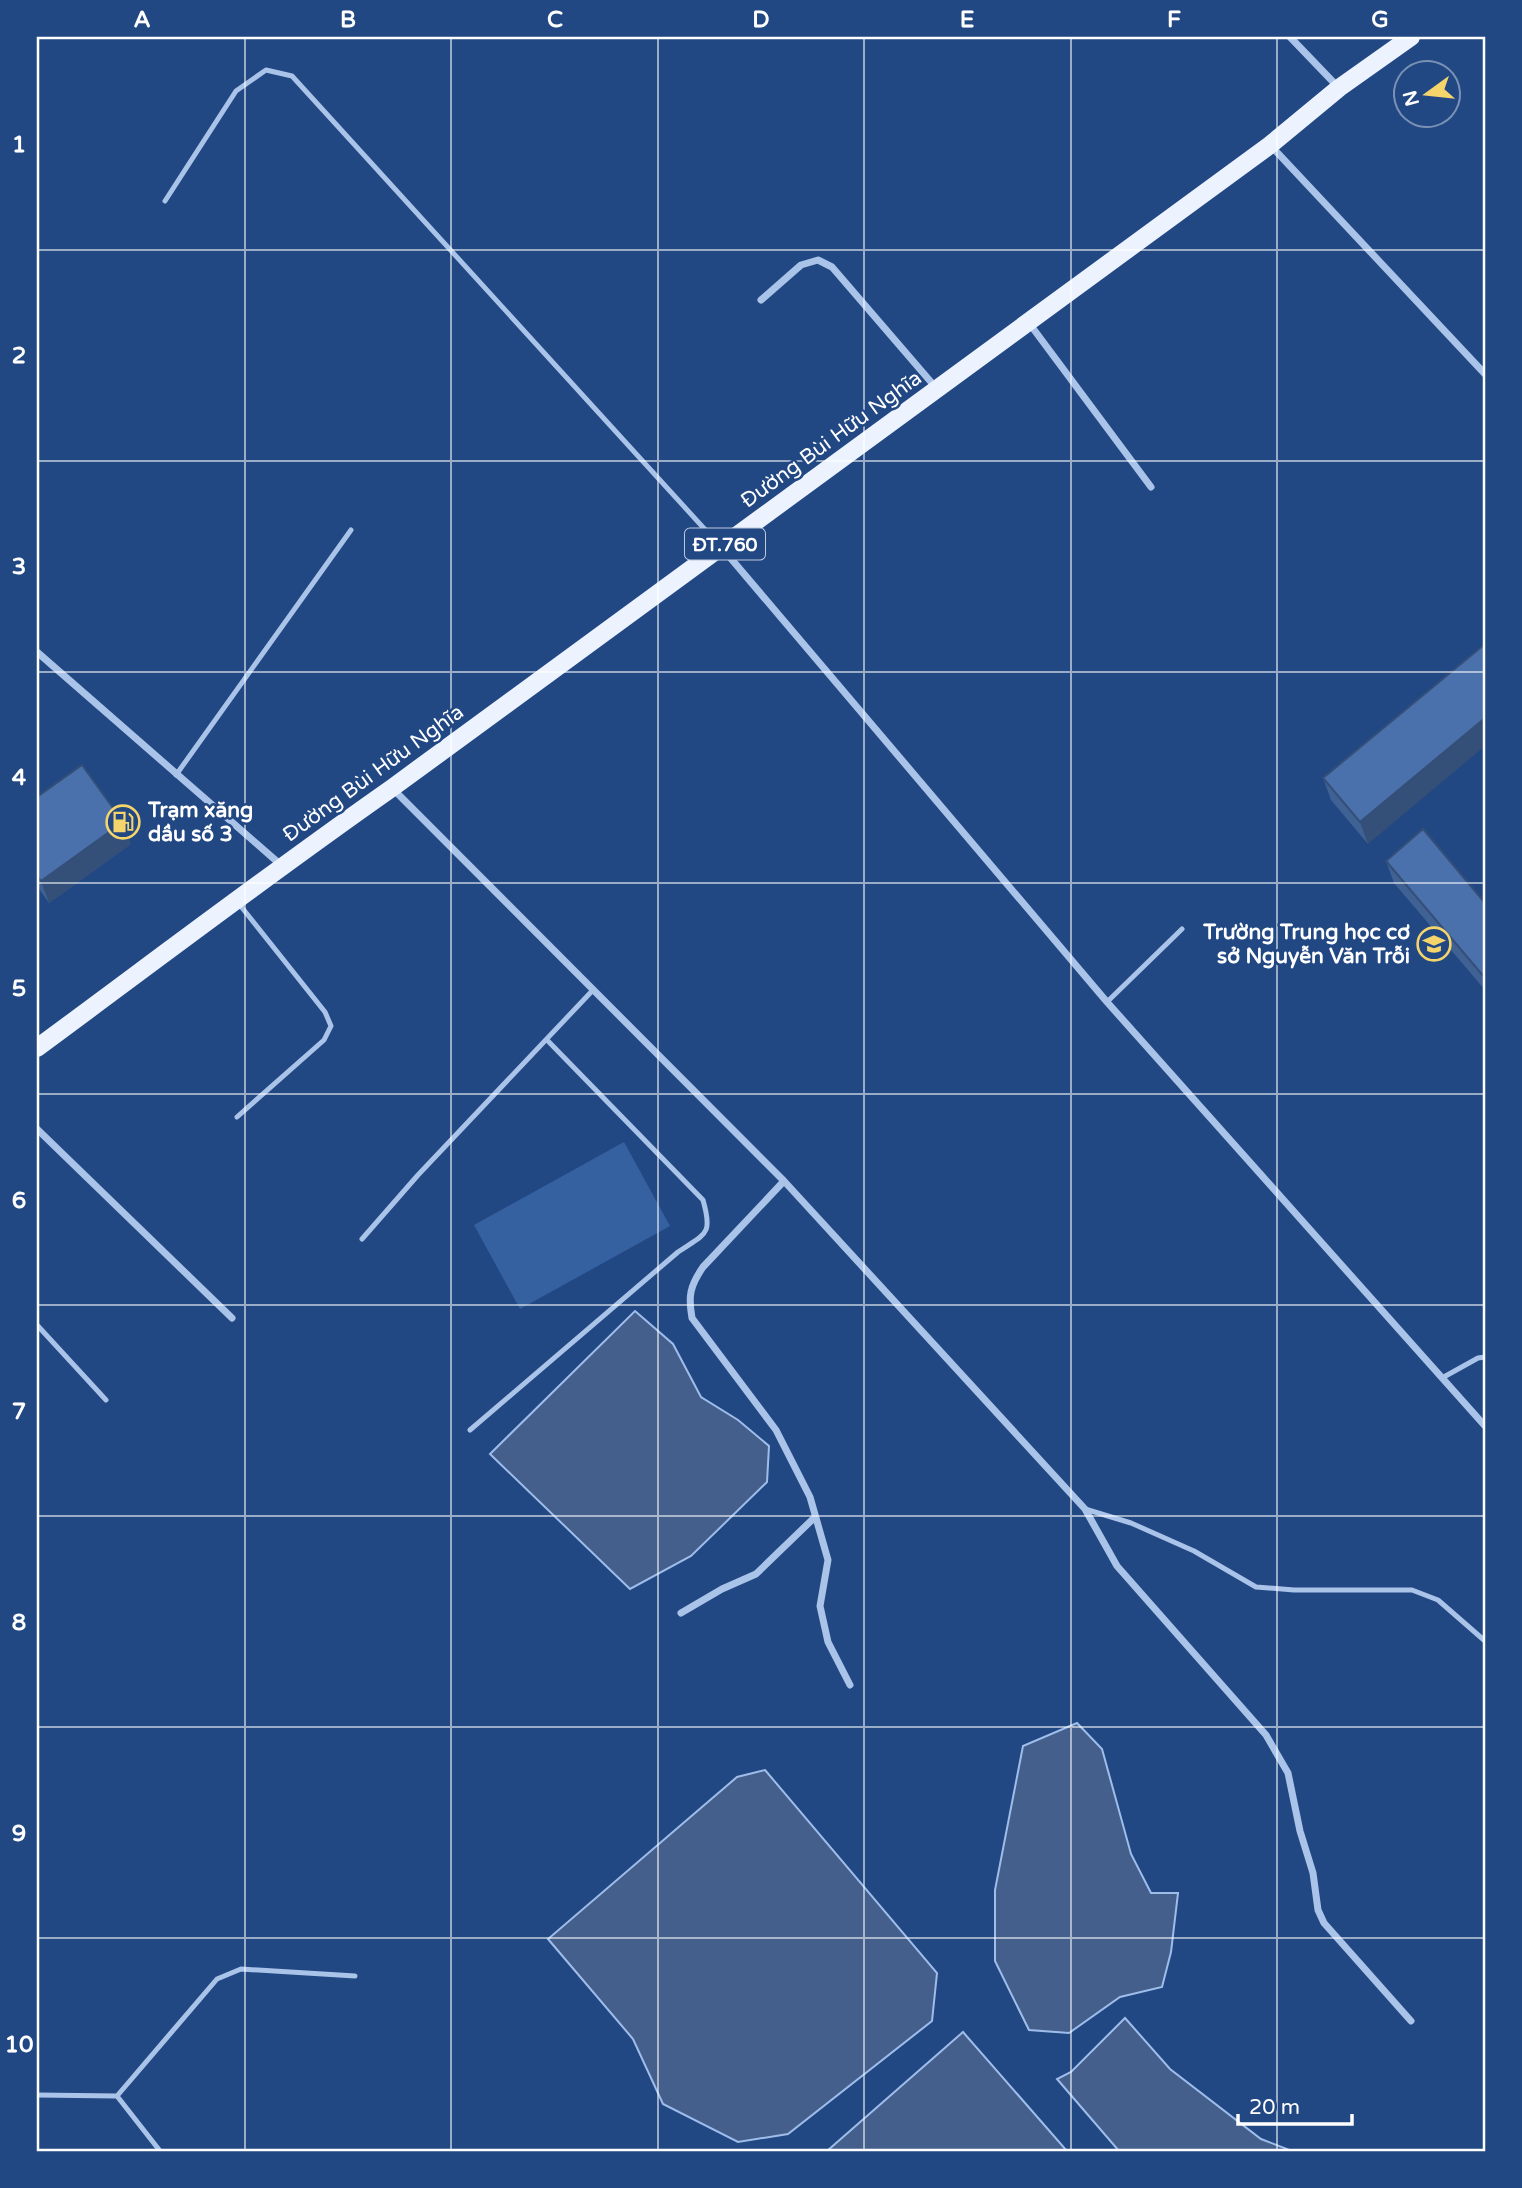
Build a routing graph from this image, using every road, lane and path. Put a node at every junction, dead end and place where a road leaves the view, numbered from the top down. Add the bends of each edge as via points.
1 (1290, 37) edge
2 (1411, 37) edge
3 (1339, 88) junction
4 (1270, 145) junction
5 (165, 201) dead end
6 (761, 300) dead end
7 (1028, 323) junction
8 (1485, 374) edge
9 (937, 389) junction
10 (1151, 487) dead end
11 (351, 530) dead end
12 (721, 547) junction
13 (39, 657) edge
14 (176, 775) junction
15 (393, 788) junction
16 (281, 866) junction
17 (237, 902) junction
18 (1182, 929) dead end
19 (593, 990) junction
20 (1107, 1002) junction
21 (547, 1040) junction
22 (37, 1048) edge
23 (237, 1116) dead end
24 (37, 1129) edge
25 (784, 1181) junction
26 (362, 1239) dead end
27 (232, 1318) dead end
28 (37, 1325) edge
29 (1485, 1357) edge
30 (1442, 1378) junction
31 (106, 1400) dead end
32 (1485, 1426) edge
33 (470, 1430) dead end
34 (1085, 1509) junction
35 (815, 1517) junction
36 (681, 1612) dead end
37 (1485, 1641) edge
38 (850, 1685) dead end
39 (355, 1976) dead end
40 (1411, 2021) dead end
41 (37, 2095) edge
42 (117, 2096) junction
43 (160, 2151) edge

1 - 3 street
2 - 3 main road, Đường Bùi Hữu Nghĩa / ĐT.760
3 - 4 main road, Đường Bùi Hữu Nghĩa / ĐT.760
4 - 7 main road, Đường Bùi Hữu Nghĩa / ĐT.760
4 - 8 street
5 - 12 lane via 236,91 266,70 292,76
6 - 9 street via 801,265 818,260 832,267
7 - 9 main road, Đường Bùi Hữu Nghĩa / ĐT.760
7 - 10 street
9 - 12 main road, Đường Bùi Hữu Nghĩa / ĐT.760
11 - 14 lane
12 - 15 main road, Đường Bùi Hữu Nghĩa / ĐT.760
12 - 20 street
13 - 14 street
14 - 16 street
15 - 16 main road, Đường Bùi Hữu Nghĩa / ĐT.760
15 - 19 street
16 - 17 main road, Đường Bùi Hữu Nghĩa / ĐT.760
17 - 22 main road, Đường Bùi Hữu Nghĩa / ĐT.760
17 - 23 lane via 326,1012 331,1026 324,1040
18 - 20 lane
19 - 21 lane
19 - 25 street
20 - 30 street
21 - 26 lane
21 - 33 lane via 703,1200 709,1221 706,1233
24 - 27 street
25 - 34 street
25 - 35 street via 703,1267 693,1281 689,1301 692,1318 776,1430 810,1497
28 - 31 lane
29 - 30 lane
30 - 32 street
34 - 37 lane via 1194,1551 1256,1587 1412,1590 1438,1600
34 - 40 street via 1117,1566 1266,1735 1288,1773 1324,1923
35 - 36 street via 756,1574
35 - 38 street via 828,1560 820,1606 828,1642
39 - 42 lane via 241,1969 217,1979
41 - 42 lane
42 - 43 lane

